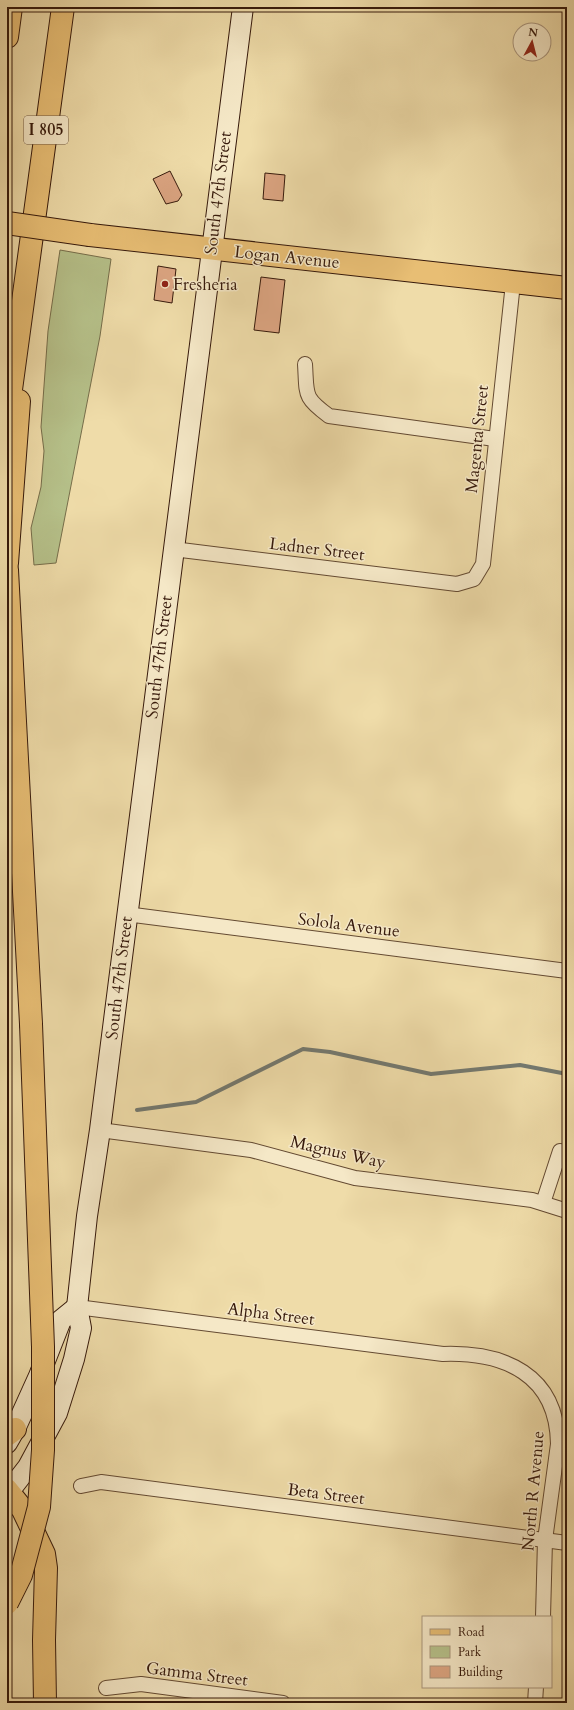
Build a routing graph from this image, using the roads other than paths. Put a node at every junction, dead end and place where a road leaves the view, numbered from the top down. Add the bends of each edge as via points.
1 (11, 7) edge
2 (63, 7) edge
3 (242, 7) edge
4 (7, 37) edge
5 (7, 223) edge
6 (211, 249) junction
7 (30, 254) junction
8 (513, 283) junction
9 (567, 288) edge
10 (305, 364) dead end
11 (7, 419) edge
12 (495, 439) junction
13 (173, 549) junction
14 (7, 563) edge
15 (7, 570) edge
16 (457, 584) joint
17 (126, 914) junction
18 (567, 971) edge
19 (100, 1130) junction
20 (560, 1151) dead end
21 (543, 1203) junction
22 (567, 1212) edge
23 (77, 1307) junction
24 (461, 1354) joint
25 (10, 1436) edge
26 (81, 1486) dead end
27 (8, 1492) edge
28 (546, 1540) junction
29 (567, 1543) edge
30 (7, 1603) edge
31 (542, 1616) edge
32 (106, 1688) dead end
33 (536, 1688) edge
34 (45, 1703) edge
35 (284, 1703) edge
36 (535, 1703) edge

1 - 4 main road
2 - 7 main road, I 805
3 - 6 main road, South 47th Street
5 - 6 main road, Logan Avenue, bridge
6 - 8 main road, Logan Avenue
6 - 13 main road, South 47th Street
7 - 11 main road, I 805
7 - 14 main road
8 - 9 main road, Logan Avenue
8 - 12 street, Magenta Street
10 - 12 street via 307,395 313,405 329,416
12 - 16 street, Magenta Street via 483,564 474,579
13 - 16 street, Ladner Street
13 - 17 main road, South 47th Street
15 - 30 main road, bridge via 31,1024 43,1347 43,1450 39,1507 21,1575
17 - 18 street, Solola Avenue
17 - 19 main road, South 47th Street
19 - 21 street, Magnus Way via 251,1150 355,1178
19 - 23 main road, South 47th Street
20 - 21 street
21 - 22 street, Magnus Way
23 - 24 street, Alpha Street via 435,1353
23 - 25 main road via 61,1320
23 - 27 main road, South 47th Street via 81,1328 57,1413 28,1467
24 - 28 street, North R Avenue via 500,1360 514,1365 531,1378 548,1400 556,1420 558,1444
26 - 28 street, Beta Street via 105,1483
27 - 34 main road via 23,1510 44,1554
28 - 29 street, Beta Street
28 - 31 street, North R Avenue
32 - 35 street, Gamma Street via 141,1684
33 - 36 street

